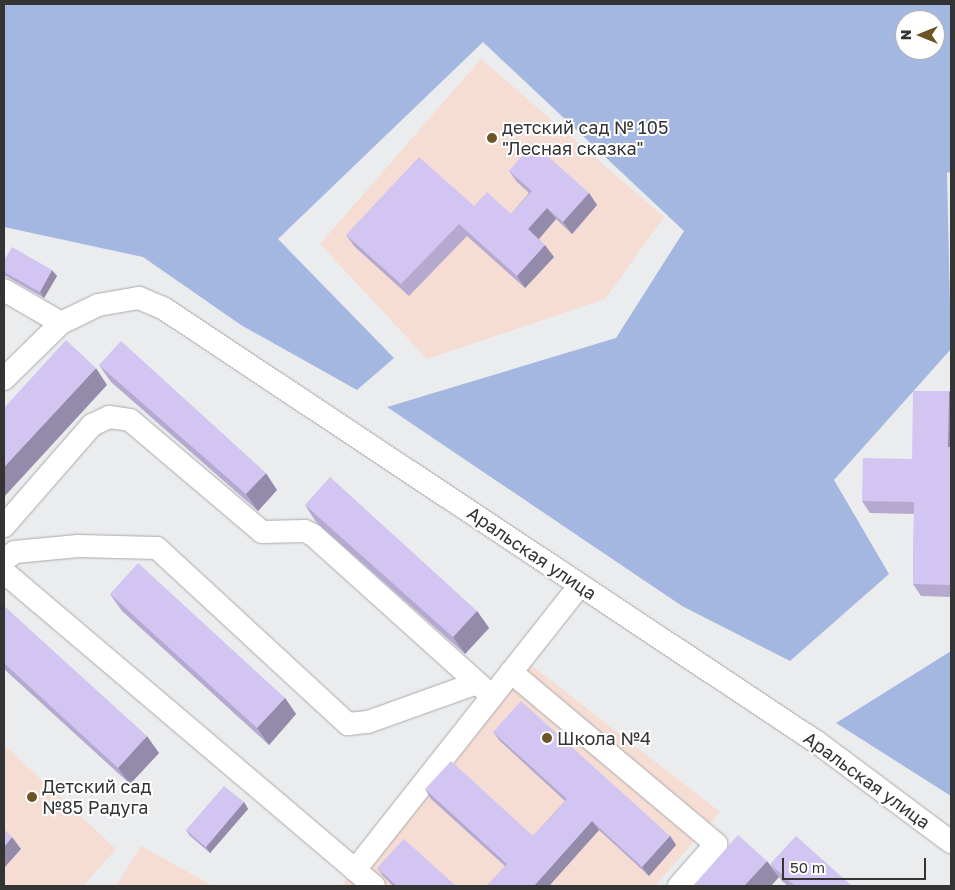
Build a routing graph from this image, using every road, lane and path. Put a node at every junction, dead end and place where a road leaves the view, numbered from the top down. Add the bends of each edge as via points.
1 (4, 290) edge
2 (61, 323) junction
3 (4, 379) edge
4 (4, 526) edge
5 (4, 560) edge
6 (4, 572) edge
7 (580, 584) junction
8 (510, 672) junction
9 (485, 689) junction
10 (951, 842) edge
11 (355, 870) junction
12 (374, 886) edge
13 (679, 886) edge

1 - 2 street
2 - 3 street, Аральская улица
2 - 7 street, Аральская улица via 98,305 139,298 162,308
4 - 9 street via 92,425 109,417 130,420 262,532 305,531 313,535
5 - 9 street via 15,552 78,546 157,548 348,724 368,722
6 - 11 street
7 - 8 street
7 - 10 street, Аральская улица via 818,742
8 - 9 street
8 - 13 street via 716,844
9 - 11 street
11 - 12 street

